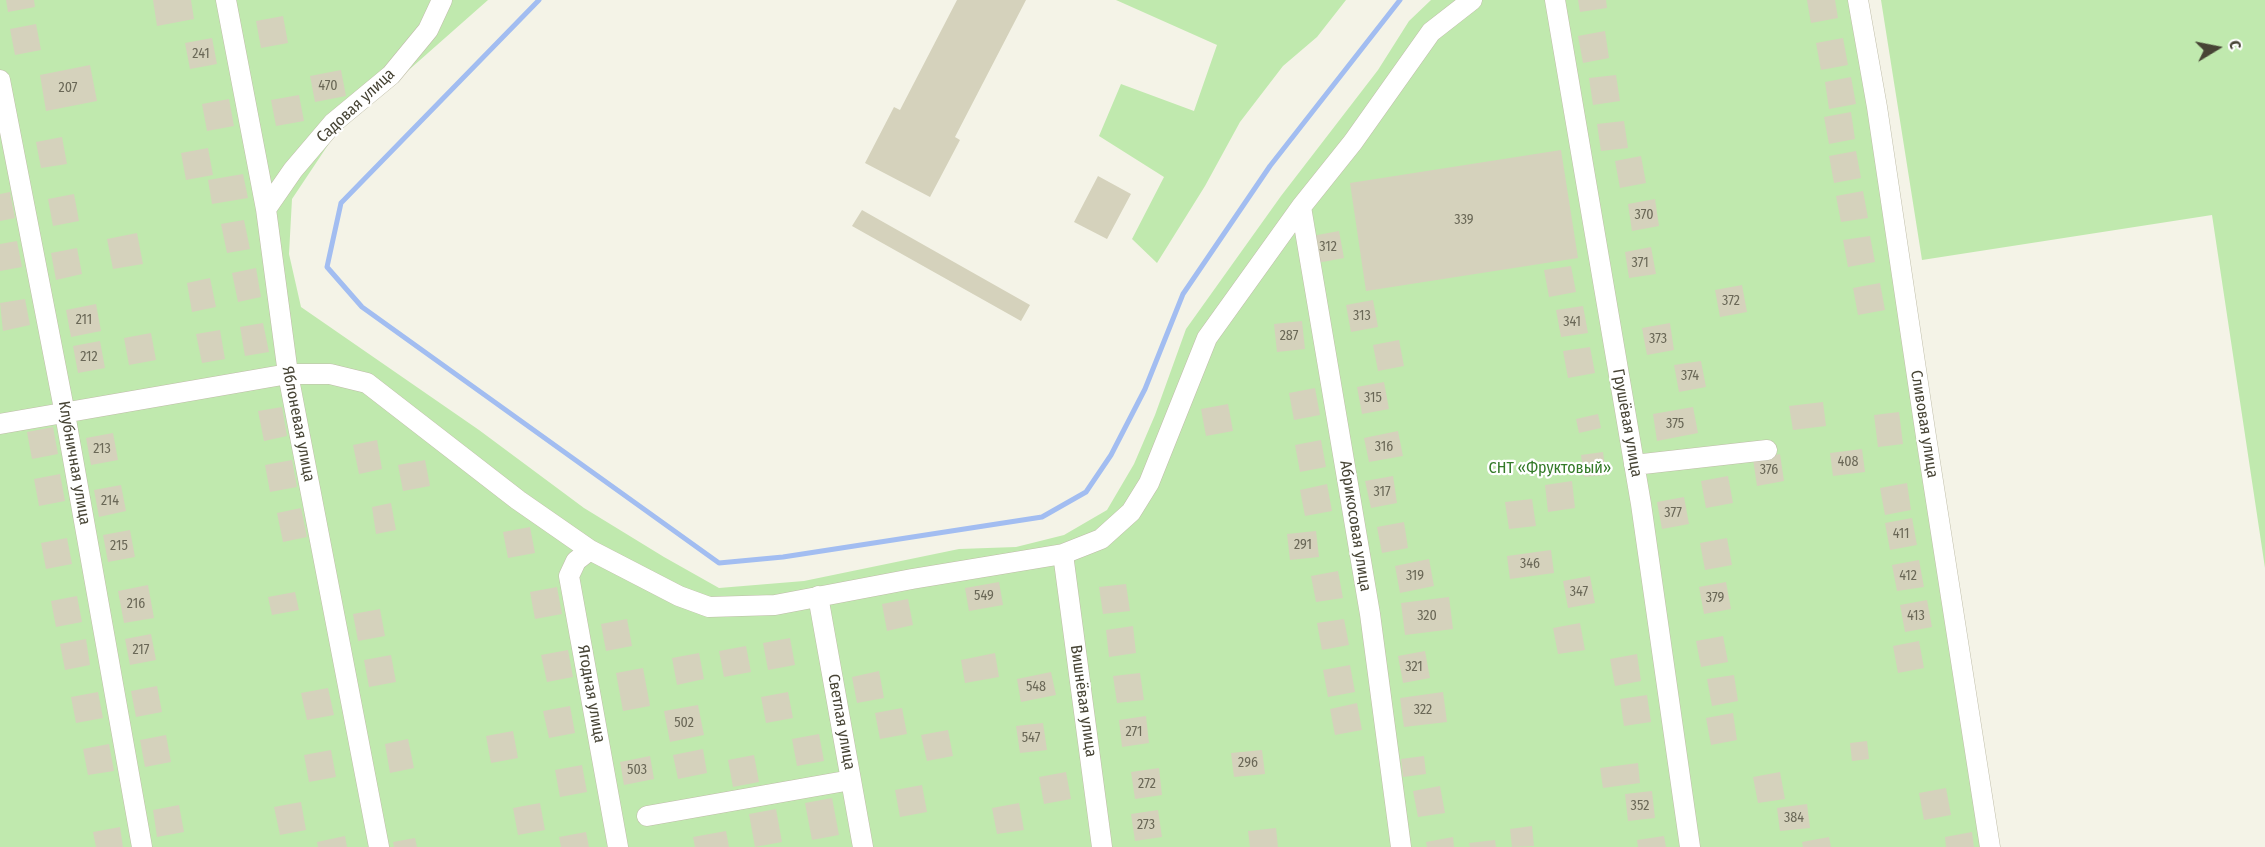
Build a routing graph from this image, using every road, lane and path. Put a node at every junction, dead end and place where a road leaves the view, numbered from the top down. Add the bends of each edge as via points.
1 (226, 0) edge
2 (442, 0) edge
3 (1472, 0) edge
4 (1555, 0) edge
5 (1858, 0) edge
6 (0, 80) edge
7 (1301, 207) junction
8 (266, 209) junction
9 (288, 374) junction
10 (65, 414) junction
11 (0, 424) edge
12 (1767, 450) dead end
13 (1634, 465) junction
14 (590, 550) junction
15 (1063, 554) junction
16 (818, 596) junction
17 (851, 780) junction
18 (647, 816) dead end
19 (142, 847) edge
20 (379, 847) edge
21 (618, 847) edge
22 (863, 847) edge
23 (1102, 847) edge
24 (1401, 847) edge
25 (1690, 847) edge
26 (1990, 847) edge

1 - 8 street, Яблоневая улица
2 - 8 street, Садовая улица via 428,30 391,75 333,123
3 - 7 street via 1431,32
4 - 13 street, Грушёвая улица
5 - 26 street, Сливовая улица
6 - 10 street, Клубничная улица
7 - 15 street via 1207,338 1149,483 1131,512 1101,539
7 - 24 street, Абрикосовая улица via 1370,614
8 - 9 street, Яблоневая улица
9 - 10 street
9 - 14 street via 330,374 367,383 518,500
9 - 20 street, Яблоневая улица
10 - 11 street
10 - 19 street, Клубничная улица
12 - 13 street
13 - 25 street, Грушёвая улица
14 - 16 street via 679,596 709,607 775,605
14 - 21 street, Ягодная улица via 576,561 569,576
15 - 16 street
15 - 23 street, Вишнёвая улица
16 - 17 street, Светлая улица
17 - 18 street
17 - 22 street, Светлая улица

